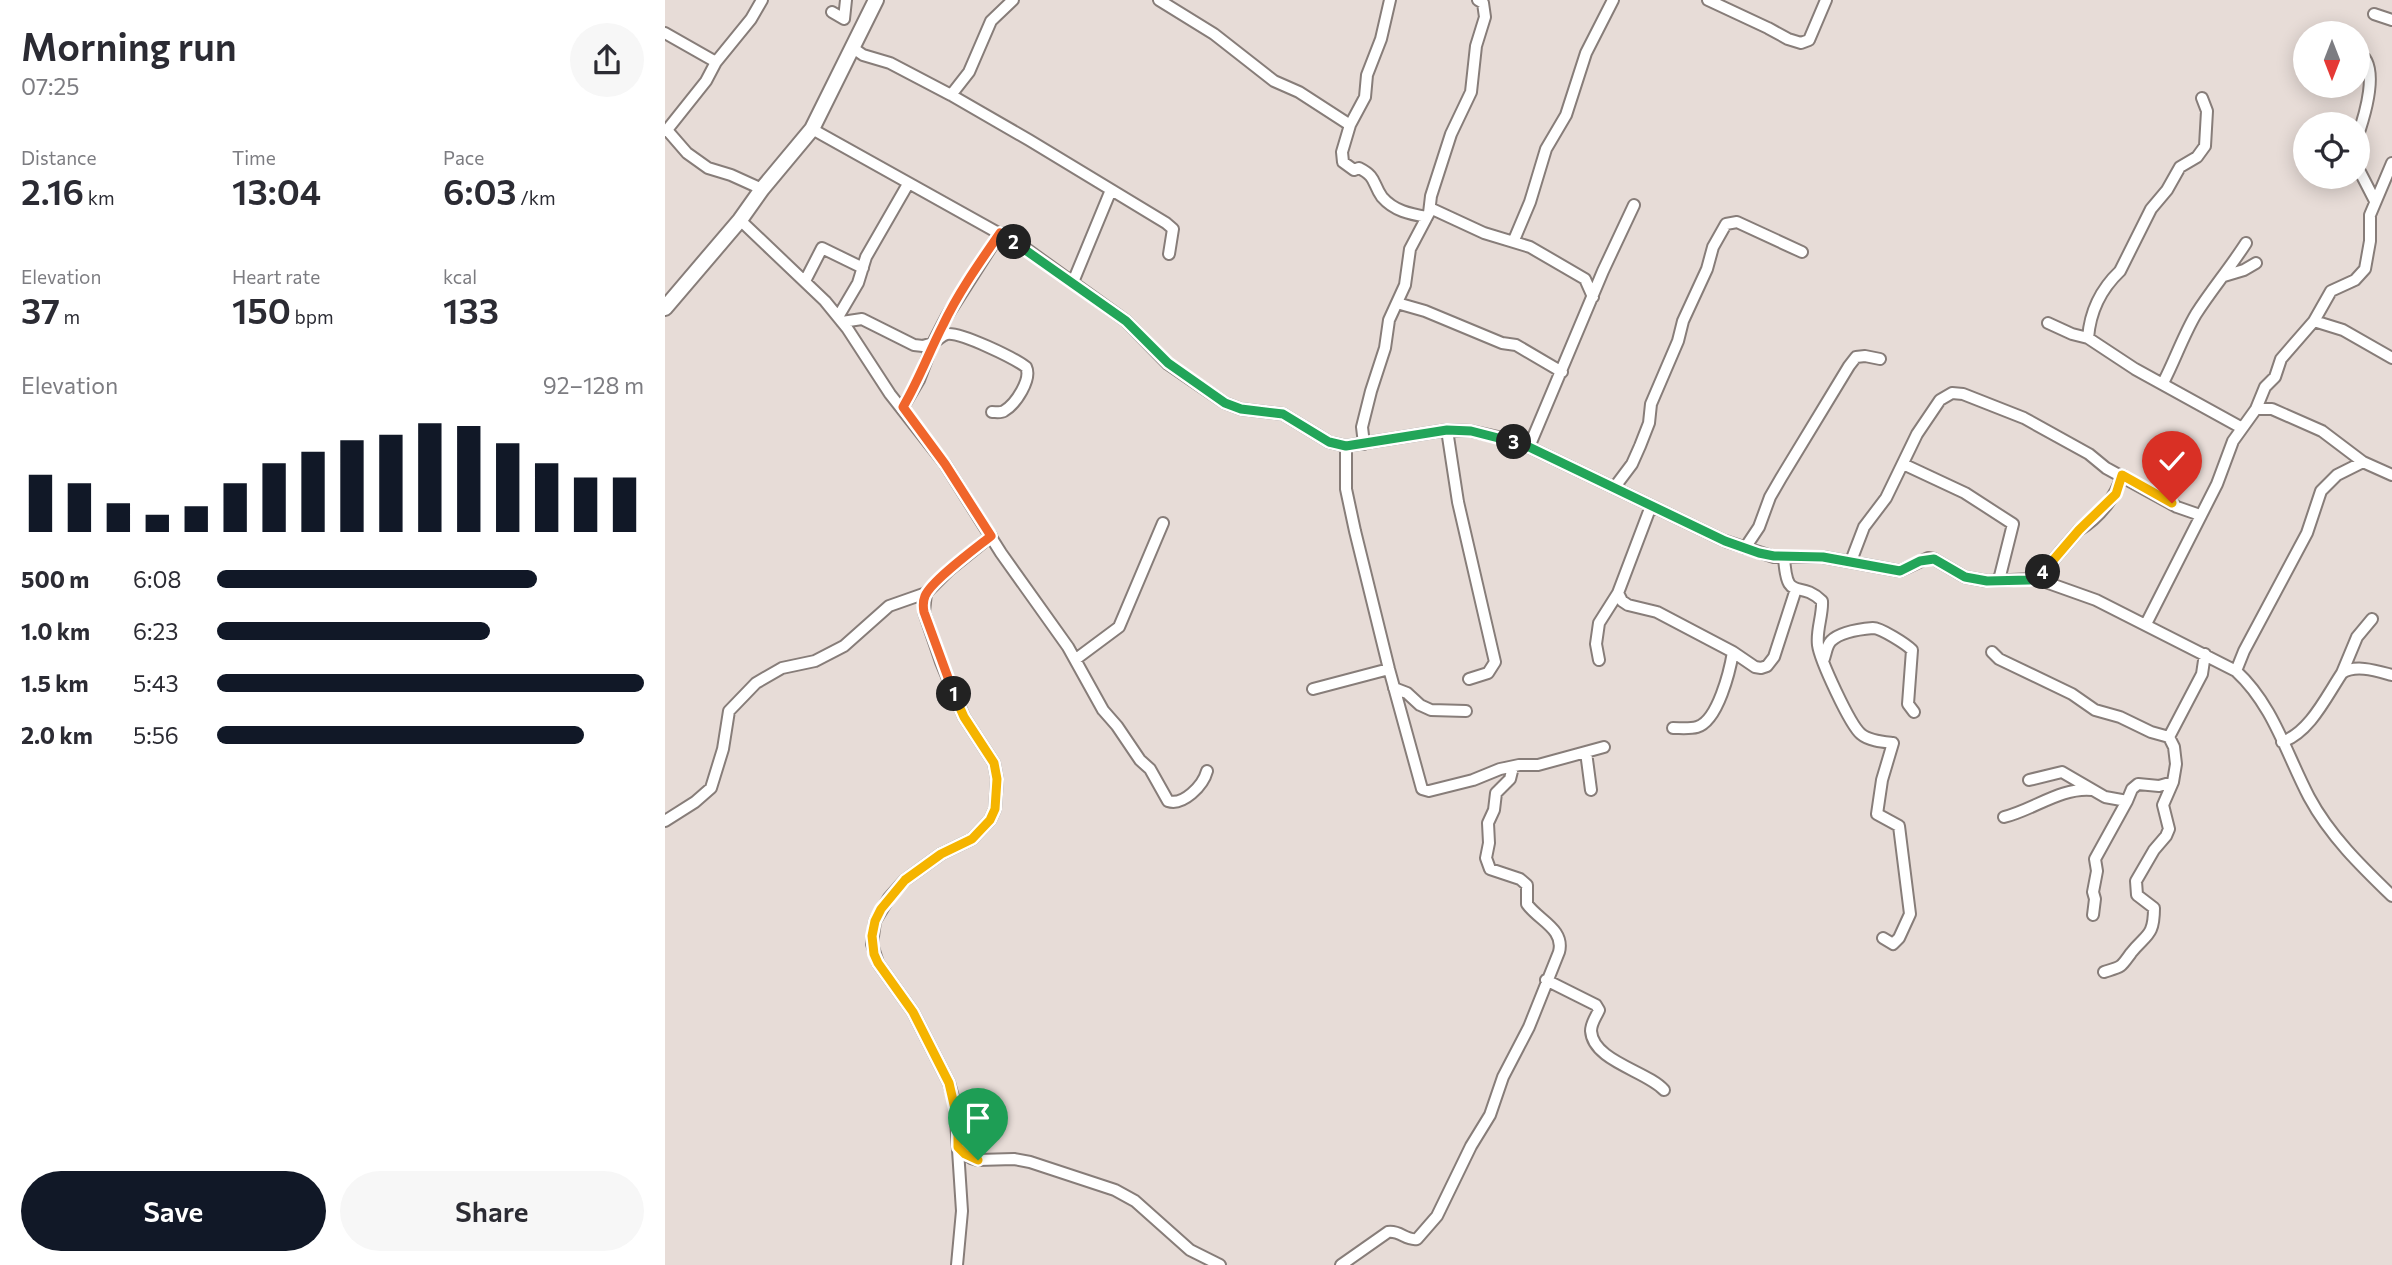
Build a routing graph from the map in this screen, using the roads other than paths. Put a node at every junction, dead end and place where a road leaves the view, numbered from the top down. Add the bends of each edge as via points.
1 (762, 0) edge
2 (846, 0) edge
3 (876, 0) edge
4 (1013, 0) edge
5 (1159, 0) edge
6 (1390, 0) edge
7 (1478, 0) edge
8 (1613, 0) edge
9 (1708, 0) edge
10 (1826, 0) edge
11 (832, 12) dead end
12 (2374, 14) dead end
13 (2392, 20) edge
14 (665, 33) edge
15 (853, 48) junction
16 (716, 62) junction
17 (951, 95) junction
18 (2202, 98) dead end
19 (1350, 125) junction
20 (812, 129) junction
21 (666, 130) edge
22 (2392, 163) edge
23 (908, 184) junction
24 (2369, 189) edge
25 (762, 190) junction
26 (1111, 190) junction
27 (2375, 201) junction
28 (1634, 205) dead end
29 (1429, 213) junction
30 (740, 220) junction
31 (1000, 233) junction
32 (1514, 240) junction
33 (2246, 243) dead end
34 (1802, 252) dead end
35 (1169, 254) dead end
36 (2256, 263) dead end
37 (863, 268) junction
38 (2224, 276) junction
39 (805, 281) junction
40 (1073, 282) junction
41 (671, 293) edge
42 (1593, 297) junction
43 (1397, 303) junction
44 (665, 308) edge
45 (840, 320) junction
46 (2314, 321) junction
47 (944, 322) junction
48 (2048, 323) dead end
49 (954, 335) junction
50 (2088, 338) junction
51 (935, 342) junction
52 (2392, 358) edge
53 (1880, 359) dead end
54 (1562, 372) junction
55 (2163, 383) junction
56 (903, 407) junction
57 (2256, 409) junction
58 (992, 412) dead end
59 (2242, 428) junction
60 (1447, 430) junction
61 (1364, 444) junction
62 (1346, 446) junction
63 (1529, 447) junction
64 (2363, 462) junction
65 (1903, 464) junction
66 (2122, 475) junction
67 (2392, 475) edge
68 (1614, 488) junction
69 (1651, 506) junction
70 (2200, 515) junction
71 (1163, 523) dead end
72 (991, 536) junction
73 (1745, 548) junction
74 (1784, 557) junction
75 (1851, 561) junction
76 (2037, 579) junction
77 (1999, 580) junction
78 (1796, 589) junction
79 (926, 593) junction
80 (1619, 593) junction
81 (911, 599) junction
82 (924, 612) junction
83 (2372, 619) dead end
84 (2146, 624) junction
85 (1733, 652) junction
86 (1992, 652) dead end
87 (2205, 654) junction
88 (1076, 659) junction
89 (1599, 660) dead end
90 (1823, 661) junction
91 (1388, 669) junction
92 (2236, 671) junction
93 (2342, 673) junction
94 (2392, 675) edge
95 (1469, 679) dead end
96 (1394, 688) junction
97 (1313, 689) dead end
98 (1466, 711) dead end
99 (1914, 712) dead end
100 (1674, 728) dead end
101 (2169, 737) junction
102 (2283, 742) junction
103 (1604, 747) dead end
104 (1586, 752) junction
105 (1513, 767) junction
106 (1207, 771) dead end
107 (2029, 780) dead end
108 (2173, 782) junction
109 (1591, 790) dead end
110 (2092, 790) junction
111 (2127, 801) junction
112 (2004, 817) dead end
113 (665, 821) edge
114 (2392, 897) edge
115 (2093, 915) dead end
116 (1883, 938) dead end
117 (2104, 972) dead end
118 (1546, 980) junction
119 (1664, 1090) dead end
120 (958, 1147) junction
121 (957, 1265) edge
122 (1220, 1265) edge
123 (1342, 1265) edge

1 - 16 street
2 - 11 street via 844,19
3 - 15 main road
4 - 17 street via 991,21 969,72
5 - 19 street via 1274,81
6 - 19 street via 1367,75 1365,97
7 - 29 street via 1485,17 1476,46 1473,86 1451,134
8 - 32 street via 1586,53 1566,115 1546,149
9 - 10 street via 1801,43 1809,40
12 - 13 street
14 - 16 street
15 - 17 street
15 - 20 main road
16 - 21 street
17 - 26 street
18 - 50 street via 2207,111 2205,146 2180,167 2151,209 2120,271 2097,301
19 - 29 street via 1342,158 1346,167 1368,172 1384,200 1401,212
20 - 23 street
20 - 25 main road
21 - 25 street via 708,167
22 - 27 street
23 - 31 street
23 - 37 street
24 - 27 street
25 - 30 main road
26 - 35 street via 1171,227
26 - 40 street
27 - 46 street via 2365,269 2355,280 2331,291
28 - 42 street
29 - 32 street
29 - 43 street via 1411,249
30 - 39 street
30 - 41 main road
31 - 40 street
31 - 47 street
32 - 42 street via 1581,277
33 - 38 street
34 - 68 street via 1737,222 1726,224 1683,321 1640,446
36 - 38 street
37 - 39 street via 822,247
37 - 45 street
38 - 55 street via 2194,317
39 - 45 street
40 - 62 street via 1126,321 1168,363 1225,403 1283,414 1329,442
41 - 44 main road
42 - 54 street
43 - 54 street via 1516,345
43 - 61 street via 1365,415
45 - 51 street via 862,319 914,345
45 - 56 street
46 - 52 street via 2343,330
46 - 57 street via 2281,359
47 - 49 street
47 - 51 street
48 - 50 street
49 - 51 street via 946,334
49 - 58 street via 992,348 1029,370 1025,386 1006,409
50 - 55 street
51 - 56 street
53 - 73 street via 1856,357 1849,366 1774,490
54 - 63 street
55 - 59 street
56 - 72 street
57 - 59 street
57 - 64 street via 2272,409 2322,431
59 - 70 street
60 - 61 street
60 - 63 street via 1480,433
60 - 95 street via 1458,502 1495,662 1488,673
61 - 62 street
62 - 91 street via 1346,489
63 - 68 street
64 - 67 street
64 - 92 street via 2337,475 2321,491 2307,533
65 - 66 street via 1940,400 1957,393 2024,418
65 - 75 street via 1864,527
65 - 77 street via 1965,493 2013,524
66 - 70 street
66 - 76 street via 2116,494
68 - 69 street
69 - 73 street
69 - 80 street
70 - 84 street
71 - 88 street via 1119,627
72 - 79 street
72 - 88 street
73 - 74 street
74 - 75 street
74 - 78 street via 1786,580
75 - 77 street via 1900,571 1934,559 1965,577
76 - 77 street
76 - 84 street
78 - 85 street via 1771,662 1755,667
78 - 90 street via 1822,601 1817,636
79 - 81 street
79 - 82 street
80 - 85 street via 1627,605 1657,612
80 - 89 street via 1599,623
81 - 82 street
81 - 113 street via 889,606 844,646 815,661 782,668 756,683 729,710 711,788
82 - 120 street via 964,717 994,763 995,809 972,839 905,880 875,921 872,944 878,963 913,1012 949,1083
83 - 93 street via 2357,637
84 - 87 street
85 - 100 street via 1727,683 1707,719 1696,727
86 - 101 street via 2095,710
87 - 92 street
87 - 101 street via 2202,674
88 - 106 street via 1103,710 1150,769 1168,801 1185,799
90 - 99 street via 1828,644 1855,631 1875,628 1907,645 1912,650 1908,704
90 - 116 street via 1861,734 1893,743 1877,814 1899,827 1910,914 1893,944
91 - 96 street
91 - 97 street
92 - 102 street via 2272,716
93 - 94 street via 2360,668
93 - 102 street via 2304,728
96 - 98 street via 1431,710
96 - 105 street via 1422,789 1429,791
101 - 108 street via 2176,754
102 - 114 street via 2329,828
103 - 104 street
104 - 105 street
104 - 109 street
105 - 118 street via 1510,779 1496,793 1488,822 1486,862 1490,869 1524,881 1529,908 1559,936 1559,952
107 - 110 street via 2062,772
108 - 111 street via 2135,786
108 - 117 street via 2163,805 2169,824 2166,836 2136,881 2137,895 2154,908 2150,934 2122,966
110 - 111 street
110 - 112 street via 2057,795
111 - 115 street via 2095,859
118 - 119 street via 1596,1005 1593,1040 1615,1061 1644,1074
118 - 123 street via 1490,1115 1437,1216 1417,1239 1388,1232
120 - 121 street via 962,1211
120 - 122 street via 978,1160 1030,1162 1115,1190 1159,1220 1184,1245

